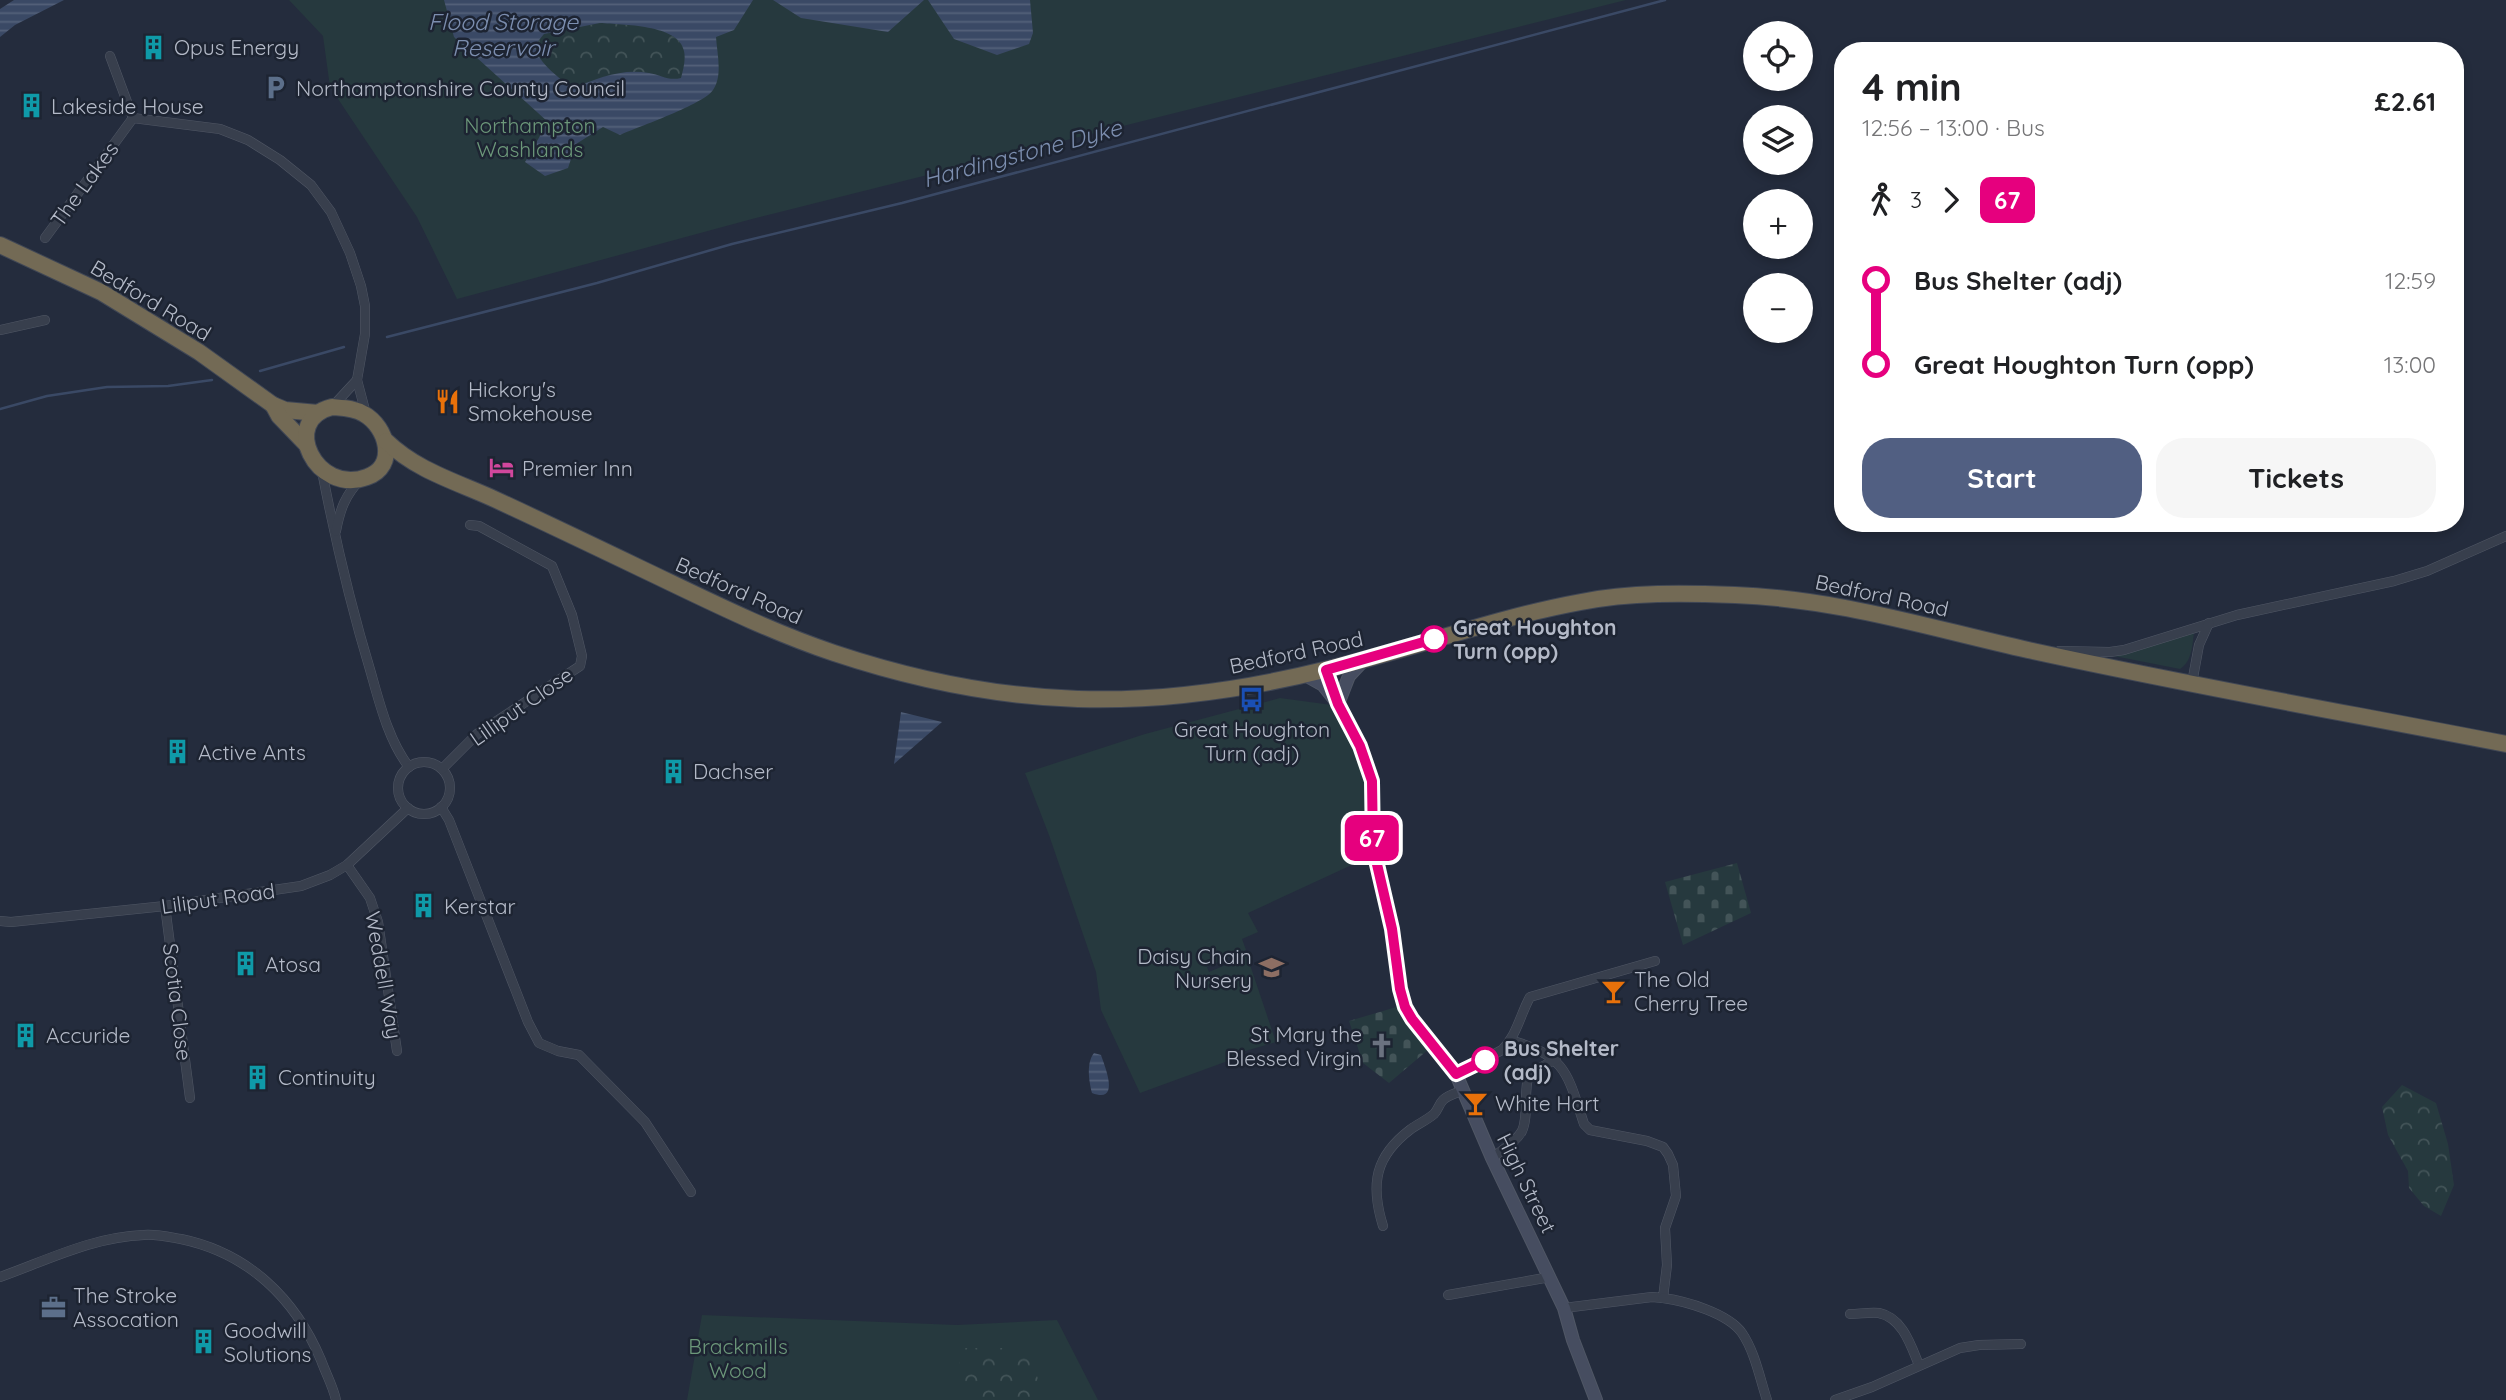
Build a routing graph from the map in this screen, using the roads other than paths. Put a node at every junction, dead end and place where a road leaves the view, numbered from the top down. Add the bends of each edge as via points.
1 (110, 56) dead end
2 (134, 118) junction
3 (45, 238) dead end
4 (0, 245) edge
5 (45, 320) dead end
6 (0, 330) edge
7 (357, 380) junction
8 (273, 405) junction
9 (325, 410) junction
10 (366, 414) junction
11 (386, 441) junction
12 (306, 444) junction
13 (421, 468) junction
14 (322, 471) junction
15 (378, 472) junction
16 (362, 479) junction
17 (470, 525) dead end
18 (335, 533) junction
19 (2506, 536) edge
20 (2209, 623) junction
21 (2026, 649) junction
22 (1364, 660) junction
23 (1326, 670) junction
24 (1305, 675) junction
25 (2192, 683) junction
26 (1338, 704) junction
27 (2506, 744) edge
28 (410, 767) junction
29 (442, 769) junction
30 (408, 807) junction
31 (441, 807) junction
32 (347, 865) junction
33 (165, 906) junction
34 (0, 921) edge
35 (1655, 961) dead end
36 (1510, 1040) junction
37 (397, 1051) dead end
38 (1556, 1059) junction
39 (1456, 1074) junction
40 (1463, 1090) junction
41 (190, 1098) dead end
42 (1492, 1158) junction
43 (691, 1192) dead end
44 (1384, 1226) dead end
45 (1548, 1272) junction
46 (0, 1277) edge
47 (1448, 1295) dead end
48 (1663, 1298) junction
49 (1564, 1308) junction
50 (1850, 1314) dead end
51 (2021, 1344) dead end
52 (1919, 1365) junction
53 (336, 1400) edge
54 (1596, 1400) edge
55 (1767, 1400) edge
56 (1835, 1400) edge

1 - 2 street
2 - 3 street, The Lakes
2 - 7 street via 220,128 280,160 311,185 331,212 361,286 365,326
4 - 8 highway, Bedford Road via 101,292 199,352
5 - 6 street
7 - 9 street
7 - 10 street
8 - 9 highway, Bedford Road via 285,410
8 - 12 highway, Bedford Road
9 - 10 highway via 347,408
9 - 12 highway via 310,422
10 - 11 highway
11 - 13 highway, Bedford Road
11 - 15 highway via 386,458
12 - 14 highway
13 - 15 highway, Bedford Road
13 - 24 highway, Bedford Road via 829,652 947,685 1043,699 1112,701 1180,696
14 - 16 highway via 340,479
14 - 18 street
15 - 16 highway
16 - 18 street via 346,497
17 - 29 street, Lilliput Close via 552,566 582,656 580,666 477,734
18 - 28 street via 378,695 396,746
19 - 20 street, Bedford Road via 2405,578
20 - 21 street, Bedford Road via 2124,650
20 - 25 street via 2199,645
21 - 22 highway, Bedford Road via 1823,603 1679,594 1584,601
21 - 25 highway
22 - 23 highway, Bedford Road
22 - 26 street via 1349,676
23 - 24 highway, Bedford Road
23 - 26 street, High Street
24 - 26 street via 1323,685
25 - 27 highway
26 - 39 street, High Street via 1372,781 1373,847 1405,1007
28 - 29 street via 425,762
28 - 30 street via 399,787
29 - 31 street via 450,787
30 - 31 street via 428,813
30 - 32 street, Liliput Road
31 - 43 street via 539,1043 579,1055 645,1122
32 - 33 street, Liliput Road via 301,886
32 - 37 street, Weddell Way via 370,898 378,922
33 - 34 street, Liliput Road
33 - 41 street, Scotia Close
35 - 36 street via 1530,997
36 - 38 street
36 - 39 street via 1502,1050
38 - 42 street via 1527,1078 1521,1133
38 - 48 street via 1590,1130 1647,1141 1668,1154 1676,1183 1674,1207 1665,1228
39 - 40 street, High Street
40 - 42 street, High Street
40 - 44 street via 1442,1101 1435,1113 1391,1147 1375,1190
42 - 45 street, High Street
45 - 47 street
45 - 49 street, High Street
46 - 53 street via 75,1248 125,1237 164,1236 201,1244 246,1265 279,1292 312,1339
48 - 49 street
48 - 55 street via 1719,1316 1742,1332
49 - 54 street, High Street
50 - 52 street via 1878,1313 1894,1320
51 - 52 street via 1960,1348
52 - 56 street

